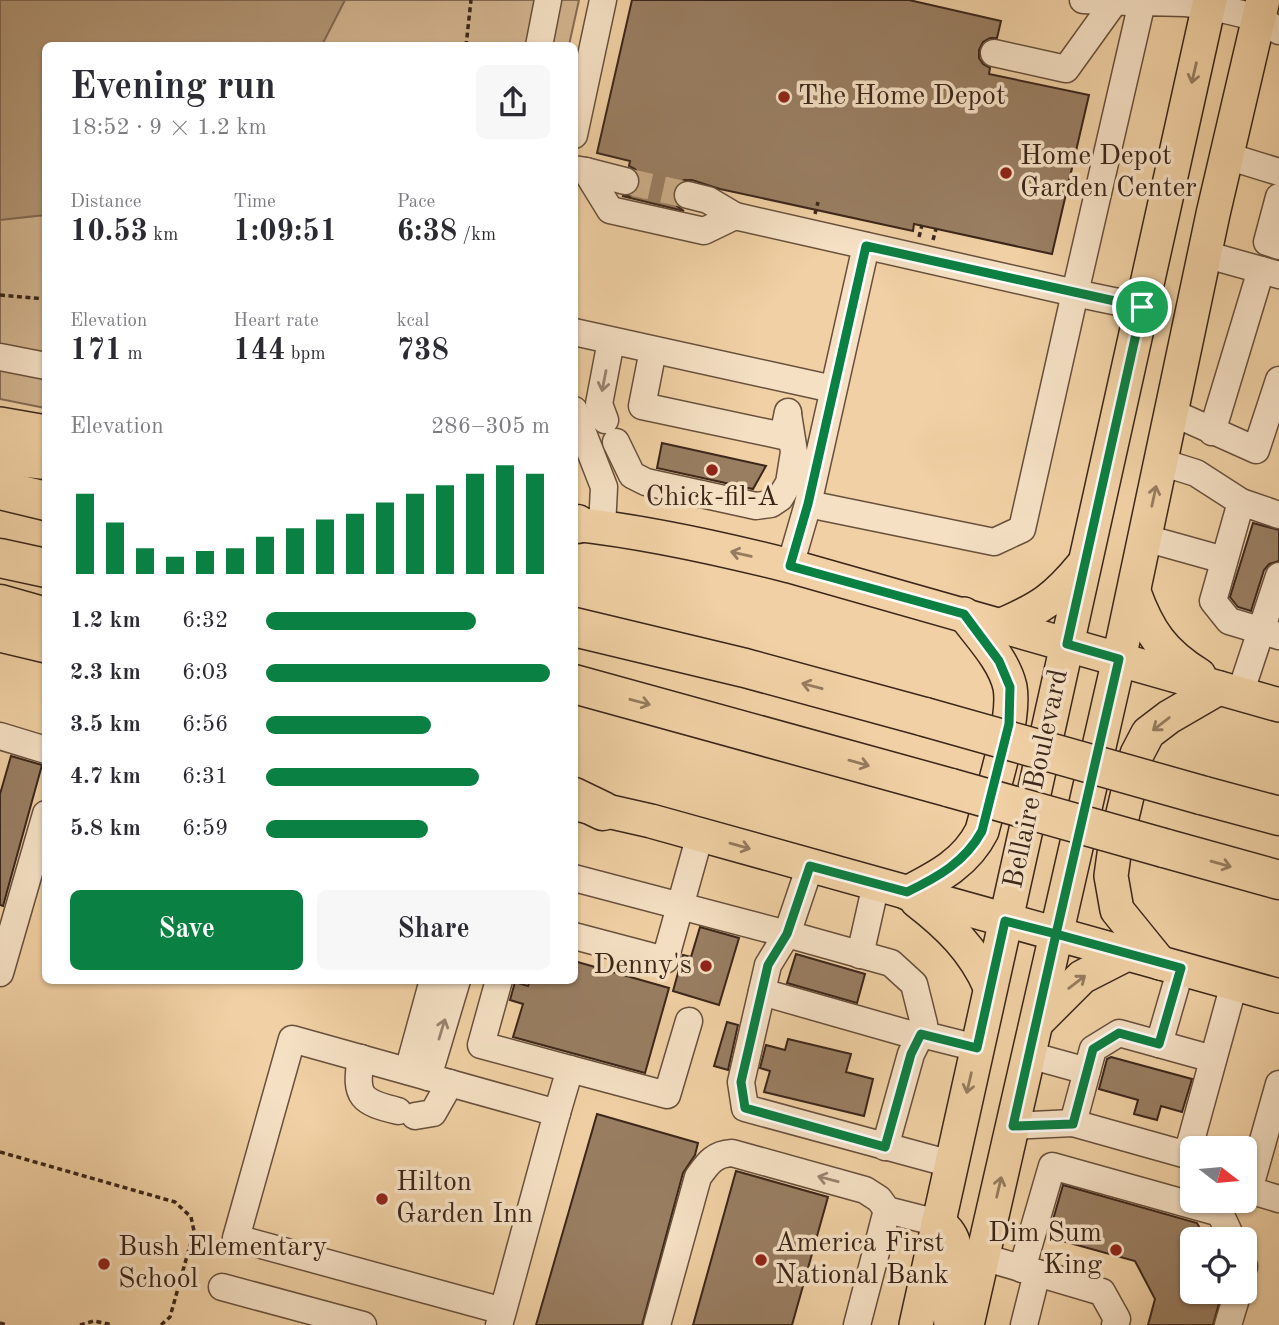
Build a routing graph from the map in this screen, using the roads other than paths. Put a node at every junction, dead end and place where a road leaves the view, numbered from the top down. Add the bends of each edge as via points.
1 (548, 0) edge
2 (603, 0) edge
3 (1083, 0) edge
4 (1115, 1) edge
5 (1142, 2) junction
6 (1210, 3) edge
7 (1270, 15) edge
8 (540, 42) edge
9 (994, 53) dead end
10 (578, 116) edge
11 (1227, 156) junction
12 (580, 170) edge
13 (1279, 172) edge
14 (625, 181) tunnel mouth
15 (688, 195) tunnel mouth
16 (1279, 197) edge
17 (735, 216) junction
18 (1273, 244) edge
19 (866, 246) junction
20 (1204, 254) junction
21 (1270, 273) edge
22 (1075, 293) junction
23 (1142, 307) junction
24 (578, 333) edge
25 (611, 341) junction
26 (653, 350) junction
27 (0, 357) edge
28 (42, 365) edge
29 (1279, 380) edge
30 (794, 382) junction
31 (832, 389) junction
32 (1171, 412) junction
33 (788, 414) junction
34 (578, 420) edge
35 (0, 424) edge
36 (42, 431) edge
37 (1212, 432) junction
38 (1268, 454) edge
39 (0, 455) edge
40 (42, 460) edge
41 (1161, 462) junction
42 (0, 490) edge
43 (42, 500) edge
44 (1241, 502) junction
45 (808, 504) junction
46 (1279, 515) edge
47 (582, 525) edge
48 (1145, 538) junction
49 (0, 558) edge
50 (1224, 560) junction
51 (1085, 563) junction
52 (790, 566) junction
53 (42, 567) edge
54 (1279, 576) edge
55 (1134, 592) junction
56 (0, 604) edge
57 (964, 614) junction
58 (42, 616) edge
59 (1002, 625) junction
60 (578, 628) edge
61 (1270, 633) edge
62 (0, 635) edge
63 (1067, 644) junction
64 (42, 645) edge
65 (1119, 659) junction
66 (578, 685) edge
67 (1229, 691) junction
68 (1279, 705) edge
69 (0, 736) edge
70 (42, 749) edge
71 (584, 804) edge
72 (1279, 816) edge
73 (42, 828) edge
74 (700, 835) junction
75 (810, 866) junction
76 (578, 879) edge
77 (1279, 880) edge
78 (892, 888) junction
79 (680, 907) junction
80 (1005, 921) junction
81 (787, 934) junction
82 (1056, 934) junction
83 (578, 937) edge
84 (1127, 954) junction
85 (860, 955) junction
86 (1170, 966) junction
87 (0, 973) edge
88 (433, 984) edge
89 (456, 984) edge
90 (498, 984) edge
91 (1234, 984) junction
92 (990, 987) junction
93 (762, 992) junction
94 (1279, 996) edge
95 (689, 1021) dead end
96 (1036, 1022) junction
97 (921, 1034) junction
98 (1159, 1044) junction
99 (977, 1048) junction
100 (1029, 1055) junction
101 (361, 1058) junction
102 (1213, 1059) junction
103 (570, 1069) junction
104 (1087, 1071) junction
105 (429, 1077) junction
106 (1279, 1084) edge
107 (557, 1114) junction
108 (1073, 1124) junction
109 (1013, 1126) junction
110 (873, 1143) junction
111 (951, 1164) junction
112 (1279, 1199) edge
113 (887, 1210) junction
114 (939, 1223) junction
115 (1226, 1227) edge
116 (983, 1258) junction
117 (1030, 1271) junction
118 (222, 1287) dead end
119 (1234, 1304) edge
120 (501, 1318) edge
121 (363, 1325) edge
122 (657, 1325) edge
123 (857, 1325) edge
124 (916, 1325) edge
125 (951, 1325) edge
126 (967, 1325) edge
127 (1024, 1325) edge
128 (1115, 1325) edge
129 (1228, 1325) edge

1 - 8 street
2 - 10 street
3 - 4 street
4 - 5 street
4 - 9 street via 1066,69
5 - 6 street
5 - 22 street
6 - 7 street
6 -> 23 main road, Bellaire Boulevard
7 - 11 main road, Bellaire Boulevard
11 - 13 street
11 - 20 main road, Bellaire Boulevard
12 - 14 street
12 - 17 street via 610,210 705,230
15 - 17 street via 708,200
16 - 18 street
17 - 19 street
19 - 22 street
19 - 31 street
20 - 21 street
20 - 32 main road, Bellaire Boulevard
21 - 37 street
22 - 23 street
22 - 45 street via 1022,529 994,542
23 - 51 main road, Bellaire Boulevard
24 - 25 street
25 - 26 street
25 -> 33 street via 599,404 632,475 646,482 756,506 771,504 789,483 794,452
26 - 30 street
26 - 33 street via 642,406 783,436
27 - 28 street
29 - 38 street
30 - 31 street
30 - 33 street
31 - 45 street
32 - 37 street
32 - 41 main road, Bellaire Boulevard
34 - 47 street via 604,487
35 - 36 main road
37 - 38 street
39 - 40 highway
41 - 44 street via 1196,472
48 -> 41 main road, Bellaire Boulevard
42 - 43 highway
44 - 46 street
44 - 50 street
45 - 52 street
52 -> 47 main road
48 - 50 street
48 - 55 main road, Bellaire Boulevard
49 - 53 highway
50 - 61 street via 1213,601 1229,621
51 - 59 main road via 1047,603
51 - 63 main road, Bellaire Boulevard
52 - 57 main road
54 - 61 street
55 - 65 main road, Bellaire Boulevard
55 - 67 main road via 1159,643 1179,663
56 - 58 highway
57 - 59 main road
57 - 78 main road via 999,661 1010,687 1009,724 982,831 959,862 937,877
59 - 63 main road
72 -> 60 highway, bridge via 745,668
61 - 67 street
62 - 64 main road
63 - 65 main road
63 - 80 main road, Bellaire Boulevard
65 - 67 main road
65 - 82 main road, Bellaire Boulevard
66 -> 77 highway, bridge
67 - 68 main road
67 -> 86 main road via 1169,717 1148,733 1137,754 1115,847 1111,876 1117,910
69 - 70 street
71 - 74 main road
73 - 87 street
74 -> 75 main road
74 - 79 street
75 - 78 main road
75 - 81 street
76 - 79 street
78 - 80 main road
78 - 85 street
78 - 92 main road via 959,937
79 - 81 street
79 - 83 street via 665,960
80 - 82 main road
80 - 92 main road, Bellaire Boulevard
81 - 85 street
81 - 93 street via 768,965
82 - 84 main road
82 - 96 main road, Bellaire Boulevard
84 - 86 main road
96 -> 84 main road via 1082,977
85 - 97 street via 891,963 914,984 924,1024
86 - 91 main road
86 - 98 street
88 - 105 street
105 -> 89 street
90 - 103 street via 481,1045
91 - 94 main road
91 - 102 street
92 - 99 main road, Bellaire Boulevard
93 - 97 street
93 - 110 street via 741,1082 745,1108
95 - 103 street via 667,1096
96 - 100 main road, Bellaire Boulevard
97 - 99 street
97 - 110 street
98 - 102 street
98 - 104 street via 1119,1033 1093,1049
99 -> 111 main road, Bellaire Boulevard
100 - 104 street
100 - 109 main road, Bellaire Boulevard
101 - 105 street
101 - 105 street via 358,1078 362,1096 372,1105 407,1114 433,1113
101 - 120 street via 292,1039 236,1238
102 - 108 street via 1187,1155
103 - 107 street
104 - 108 street
105 - 107 street
106 - 112 street via 1249,1190
107 - 120 street
108 - 109 street
116 -> 109 main road, Bellaire Boulevard
110 - 111 street
111 - 114 main road, Bellaire Boulevard
113 - 114 street
113 -> 122 street via 865,1190 732,1153 721,1154 711,1159 698,1177
113 - 123 street
114 - 124 main road, Bellaire Boulevard
114 - 125 main road via 956,1247
115 - 117 street via 1220,1213 1052,1166
116 - 117 street
116 - 126 main road, Bellaire Boulevard
117 - 127 street
117 - 128 street via 1102,1292 1117,1318
118 - 121 street
119 - 129 street

